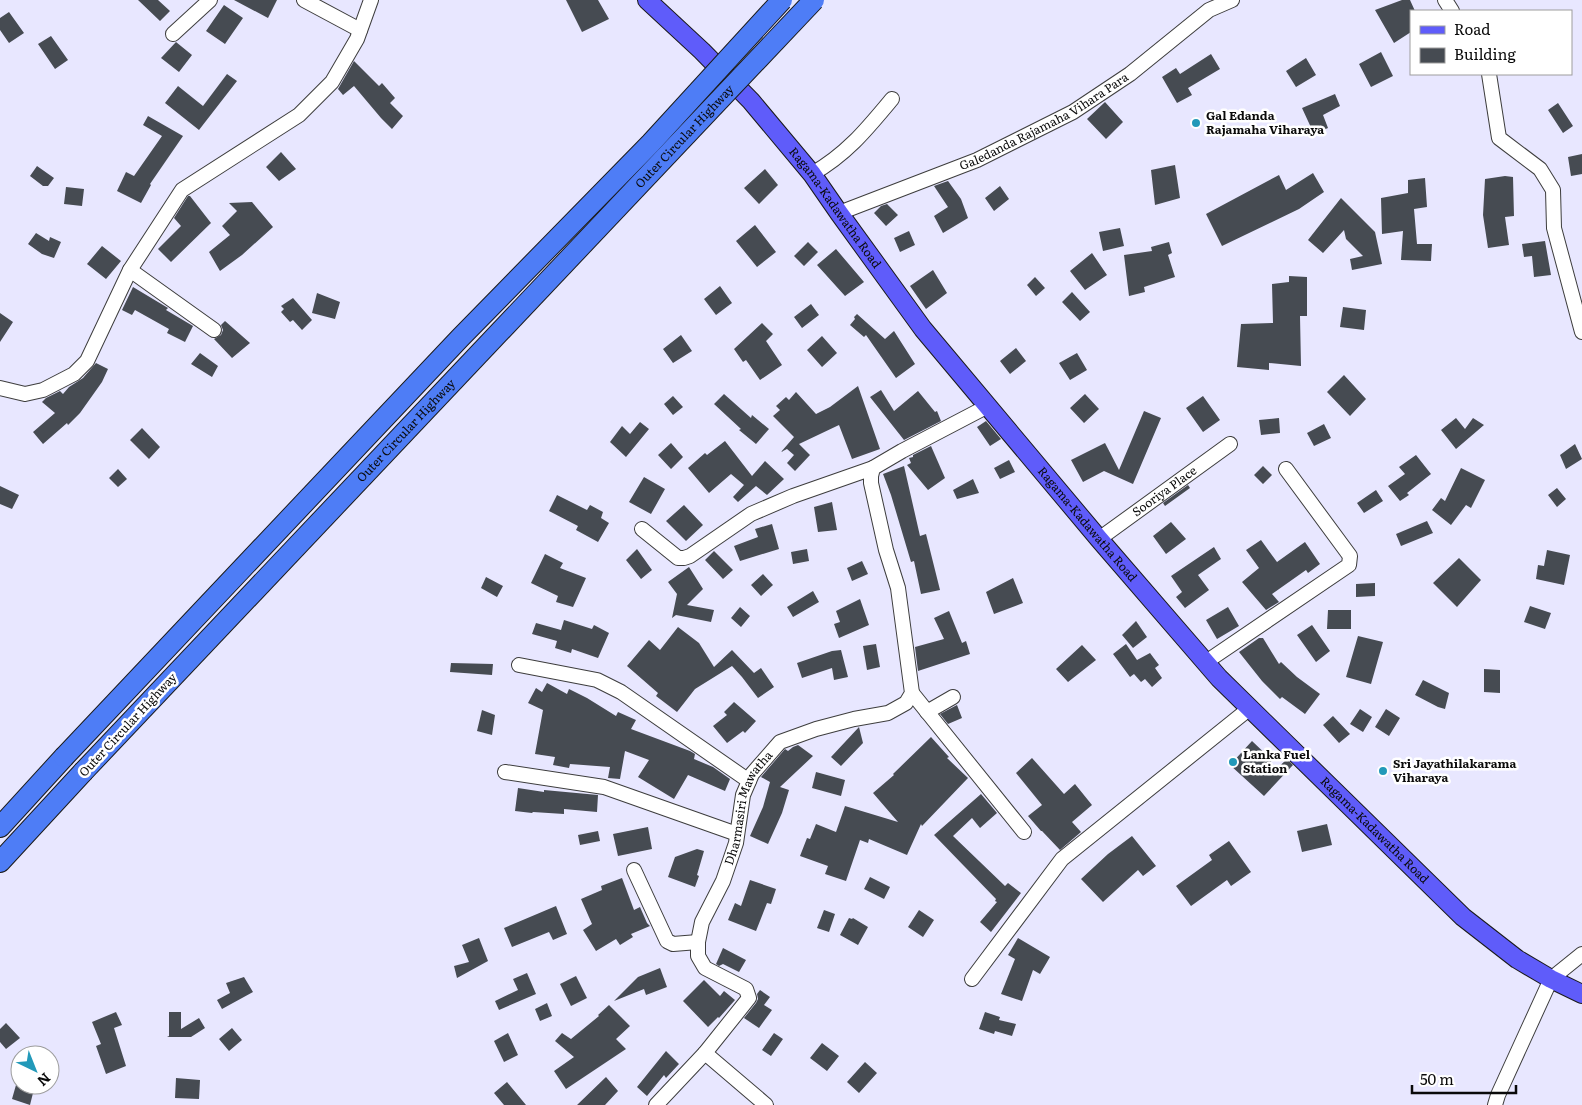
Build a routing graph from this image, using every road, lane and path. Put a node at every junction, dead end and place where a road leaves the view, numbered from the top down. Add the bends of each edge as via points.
1 (210, 0) edge
2 (304, 0) edge
3 (370, 0) edge
4 (647, 0) edge
5 (782, 0) edge
6 (814, 0) edge
7 (1232, 0) edge
8 (360, 30) junction
9 (173, 34) dead end
10 (1489, 75) edge
11 (892, 99) dead end
12 (812, 174) junction
13 (839, 214) junction
14 (130, 270) junction
15 (214, 330) dead end
16 (1582, 332) edge
17 (0, 388) edge
18 (988, 406) junction
19 (1230, 444) dead end
20 (874, 468) junction
21 (1286, 469) dead end
22 (642, 529) dead end
23 (1099, 539) junction
24 (1206, 662) junction
25 (518, 665) dead end
26 (912, 693) junction
27 (954, 697) dead end
28 (1250, 708) junction
29 (927, 712) junction
30 (506, 772) dead end
31 (749, 781) junction
32 (0, 827) edge
33 (1024, 832) dead end
34 (737, 834) junction
35 (0, 862) edge
36 (634, 870) dead end
37 (698, 942) junction
38 (1582, 954) edge
39 (972, 979) dead end
40 (1551, 979) junction
41 (1582, 994) edge
42 (705, 1053) junction
43 (656, 1105) edge
44 (766, 1105) edge
45 (1495, 1105) edge

1 - 9 street
2 - 8 street
3 - 8 street
4 - 12 main road, Ragama-Kadawatha Road via 751,101
5 - 32 highway, Outer Circular Highway, bridge via 651,143 460,338
6 - 35 highway, Outer Circular Highway, bridge
7 - 13 street, Galedanda Rajamaha Vihara Para via 1209,10 1130,74 1073,112 976,160
8 - 14 street via 332,82 299,115 182,190
10 - 16 street via 1499,138 1540,169 1552,190 1554,228
11 - 12 street via 849,148
12 - 13 main road, Ragama-Kadawatha Road
13 - 18 main road, Ragama-Kadawatha Road via 923,329
14 - 15 street
14 - 17 street via 87,361 74,374 43,390 25,394
18 - 20 street
18 - 23 main road, Ragama-Kadawatha Road
19 - 23 street, Sooriya Place
20 - 22 street via 752,514 684,558 678,558
20 - 26 street via 871,483 898,588
21 - 24 street via 1350,556 1349,565
23 - 24 main road, Ragama-Kadawatha Road
24 - 28 main road, Ragama-Kadawatha Road
25 - 31 street via 597,680 621,692
26 - 29 street
26 - 31 street, Dharmasiri Mawatha via 906,703 888,713 816,729 780,742
27 - 29 street
28 - 39 street via 1062,859
28 - 40 main road, Ragama-Kadawatha Road via 1463,917 1517,959
29 - 33 street
30 - 34 street via 604,787
31 - 34 street, Dharmasiri Mawatha via 743,795
34 - 37 street, Dharmasiri Mawatha via 723,881 702,922
36 - 37 street via 667,941 673,944
37 - 42 street, Dharmasiri Mawatha via 698,956 705,968 746,989 748,998
38 - 40 street
40 - 41 main road, Ragama-Kadawatha Road
40 - 45 street
42 - 43 street, Dharmasiri Mawatha
42 - 44 street

